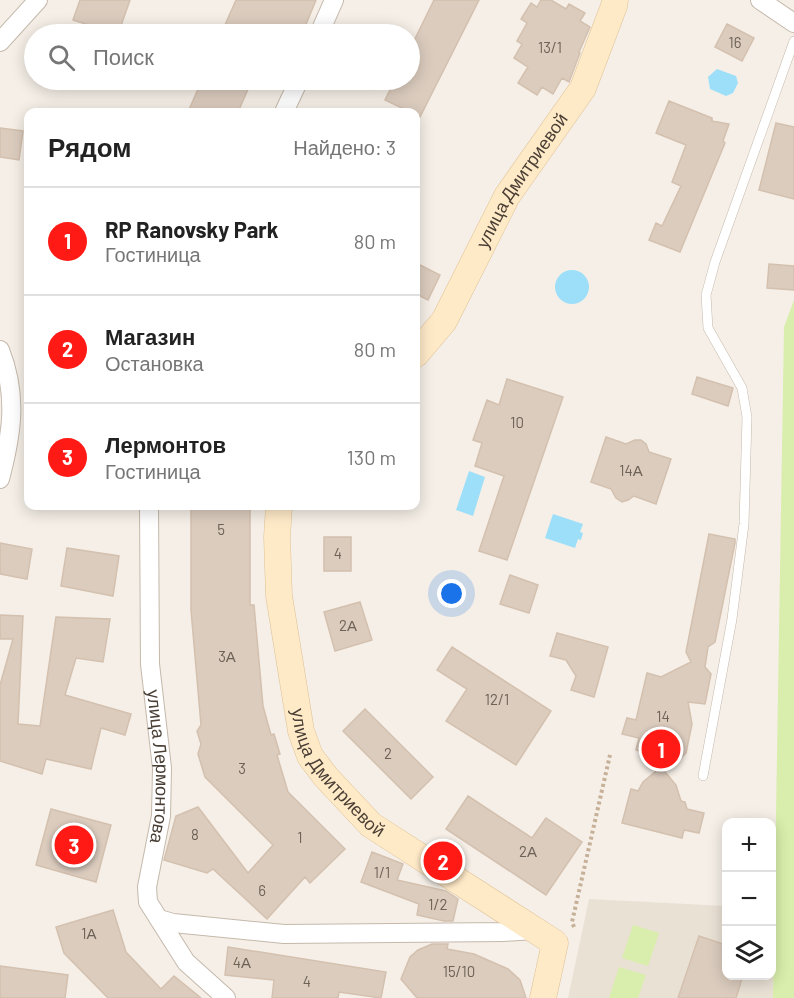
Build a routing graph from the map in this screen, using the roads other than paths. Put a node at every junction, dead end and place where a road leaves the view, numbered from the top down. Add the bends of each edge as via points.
1 (38, 0) edge
2 (334, 0) edge
3 (615, 0) edge
4 (760, 0) edge
5 (794, 23) edge
6 (323, 24) edge
7 (794, 41) edge
8 (0, 42) edge
9 (294, 90) edge
10 (286, 108) edge
11 (420, 349) edge
12 (0, 350) edge
13 (0, 479) edge
14 (149, 510) edge
15 (279, 510) edge
16 (703, 776) dead end
17 (159, 919) junction
18 (545, 936) junction
19 (226, 998) edge
20 (543, 998) edge

1 - 8 street
2 - 6 street
3 - 11 street, улица Дмитриевой via 584,88 507,196 444,321
4 - 5 street
7 - 16 lane via 706,295 708,328 742,388 747,417 744,524 732,619
9 - 10 street
12 - 13 street via 10,380 13,419
14 - 17 street, улица Лермонтова via 150,664 162,768 160,816 147,887 148,902
15 - 18 street, улица Дмитриевой via 279,596 301,731 310,756 371,825
17 - 18 street via 284,934 503,932
17 - 19 street, улица Лермонтова via 186,962
18 - 20 street

